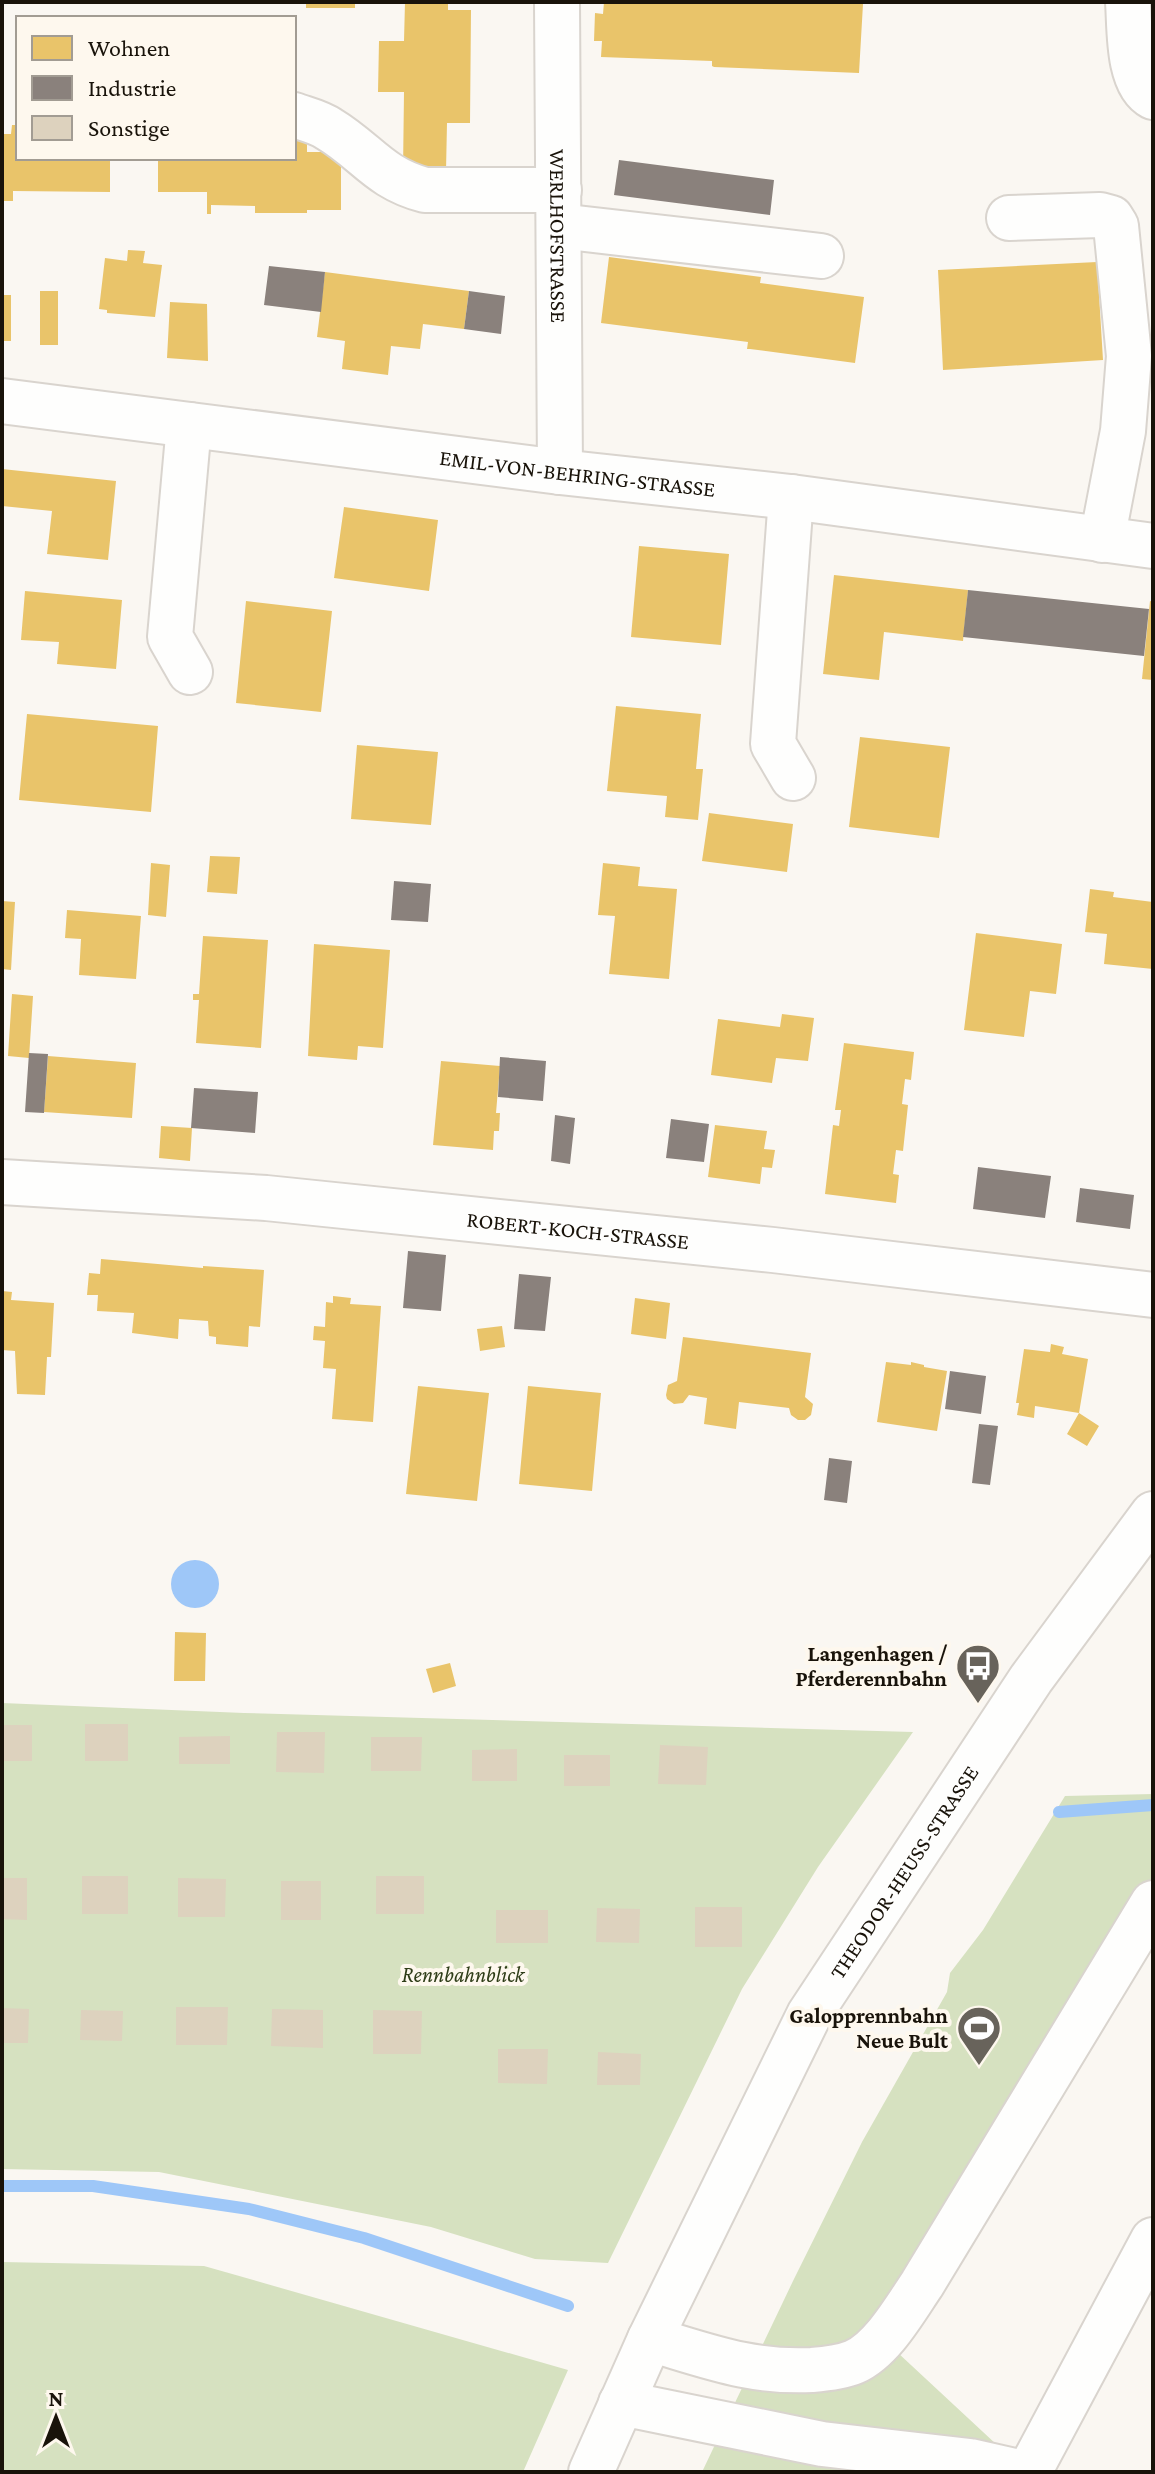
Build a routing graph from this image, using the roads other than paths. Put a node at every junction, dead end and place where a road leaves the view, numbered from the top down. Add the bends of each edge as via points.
1 (557, 2) edge
2 (1128, 2) edge
3 (1153, 97) edge
4 (296, 116) edge
5 (559, 208) junction
6 (1009, 218) dead end
7 (821, 256) dead end
8 (2, 401) edge
9 (189, 425) junction
10 (560, 472) junction
11 (791, 497) junction
12 (1102, 540) junction
13 (1153, 546) edge
14 (190, 672) dead end
15 (793, 778) dead end
16 (2, 1182) edge
17 (1153, 1295) edge
18 (1153, 1514) edge
19 (1153, 1903) edge
20 (1153, 2240) edge
21 (650, 2339) junction
22 (621, 2403) junction
23 (591, 2472) edge
24 (1019, 2472) edge
25 (1029, 2472) edge

1 - 5 street, WERLHOFSTRASSE
2 - 3 street via 1132,62 1145,93
4 - 5 street via 328,128 404,184
5 - 7 street
5 - 10 street, WERLHOFSTRASSE
6 - 12 street via 1100,215 1116,226 1129,356 1123,431
8 - 9 street, EMIL-VON-BEHRING-STRASSE
9 - 10 street, EMIL-VON-BEHRING-STRASSE
9 - 14 street via 170,637
10 - 11 street, EMIL-VON-BEHRING-STRASSE
11 - 12 street, EMIL-VON-BEHRING-STRASSE
11 - 15 street via 773,744
12 - 13 street, EMIL-VON-BEHRING-STRASSE
16 - 17 street, ROBERT-KOCH-STRASSE via 266,1198
18 - 21 street, THEODOR-HEUSS-STRASSE via 1031,1679 809,2015
19 - 21 street via 922,2284 883,2339 855,2362 780,2371 738,2365
20 - 25 street
21 - 22 street, THEODOR-HEUSS-STRASSE
22 - 23 street, THEODOR-HEUSS-STRASSE
22 - 24 street via 822,2444

